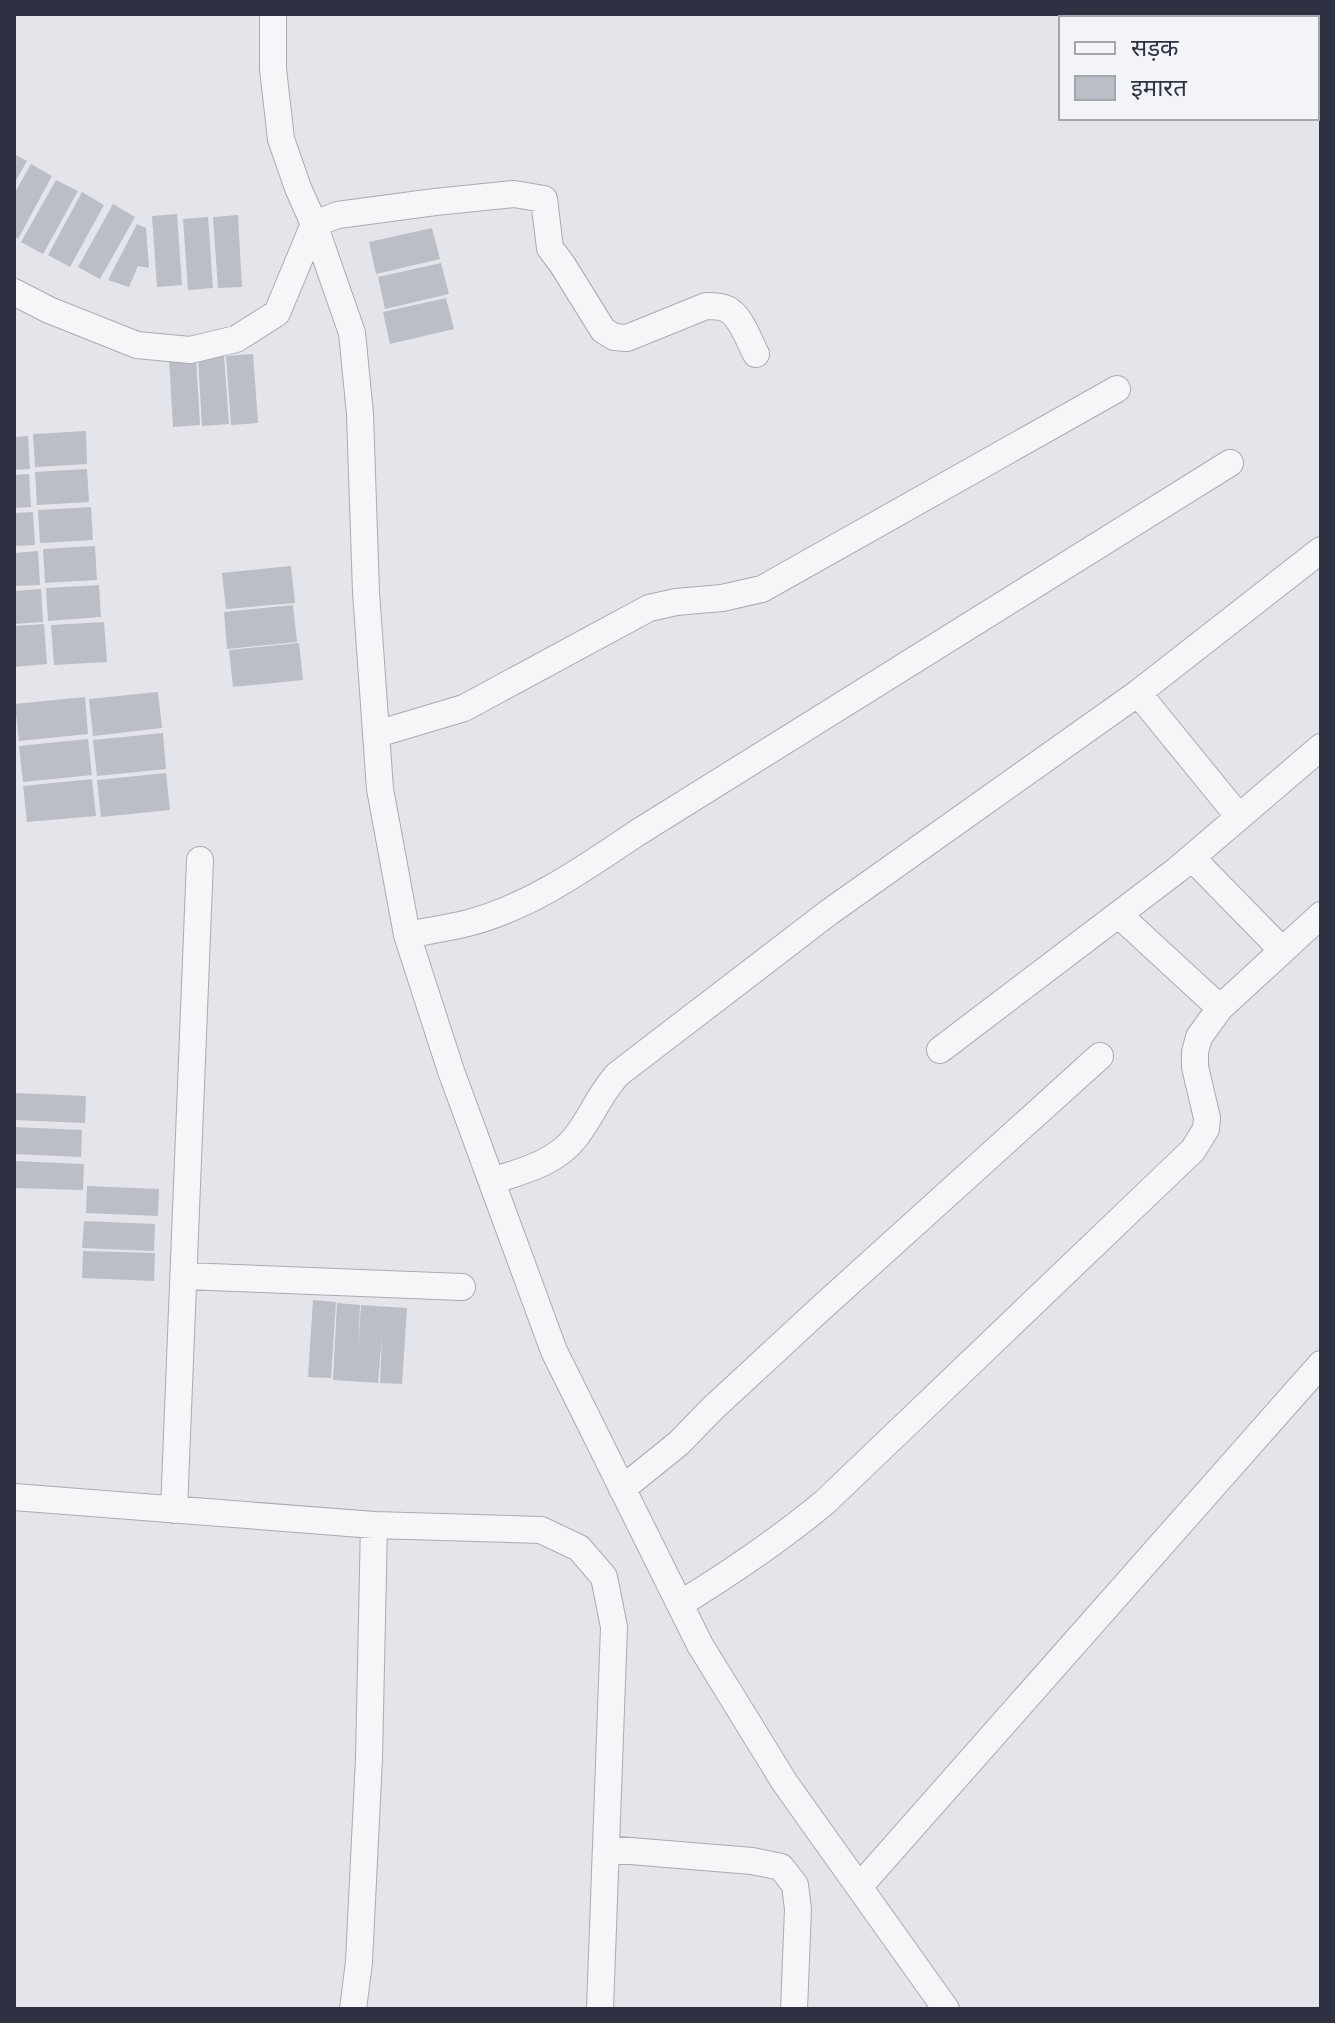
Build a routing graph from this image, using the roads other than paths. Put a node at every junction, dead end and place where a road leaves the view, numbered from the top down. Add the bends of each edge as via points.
1 (273, 14) edge
2 (314, 224) junction
3 (14, 292) edge
4 (756, 354) dead end
5 (1117, 389) dead end
6 (1230, 463) dead end
7 (1321, 550) edge
8 (1138, 693) junction
9 (377, 734) junction
10 (1321, 747) edge
11 (1239, 817) junction
12 (1192, 858) junction
13 (200, 860) dead end
14 (1119, 915) junction
15 (1321, 915) edge
16 (407, 935) junction
17 (1282, 950) junction
18 (1220, 1008) junction
19 (940, 1050) dead end
20 (1100, 1056) dead end
21 (492, 1181) junction
22 (184, 1276) junction
23 (462, 1287) dead end
24 (1321, 1364) edge
25 (622, 1489) junction
26 (14, 1497) edge
27 (174, 1510) junction
28 (374, 1525) junction
29 (680, 1604) junction
30 (606, 1849) junction
31 (859, 1887) junction
32 (353, 2009) edge
33 (600, 2009) edge
34 (794, 2009) edge
35 (946, 2009) edge

1 - 2 street via 281,139
2 - 3 street via 277,313 236,339 190,350 137,345
2 - 4 street via 338,215 435,202 514,194 544,199 550,248 603,330 627,338 717,306 736,317
2 - 9 street via 352,333
5 - 9 street via 762,589 649,608 464,708
6 - 16 street via 572,876 496,914
7 - 8 street
8 - 11 street
8 - 21 street via 828,913 618,1074 576,1136 554,1158
9 - 16 street via 380,789
10 - 11 street
11 - 12 street
12 - 14 street
12 - 17 street
13 - 22 street
14 - 18 street
14 - 19 street
15 - 17 street
16 - 21 street
17 - 18 street
18 - 29 street via 1195,1052 1207,1118 1193,1150 825,1502 759,1554
20 - 25 street via 679,1443
21 - 25 street via 554,1351
22 - 23 street
22 - 27 street
24 - 31 street
25 - 29 street
26 - 27 street
27 - 28 street
28 - 30 street via 541,1530 579,1548 604,1577 614,1627
28 - 32 street via 369,1758
29 - 31 street via 785,1783
30 - 33 street
30 - 34 street via 781,1867 795,1885 798,1909
31 - 35 street

